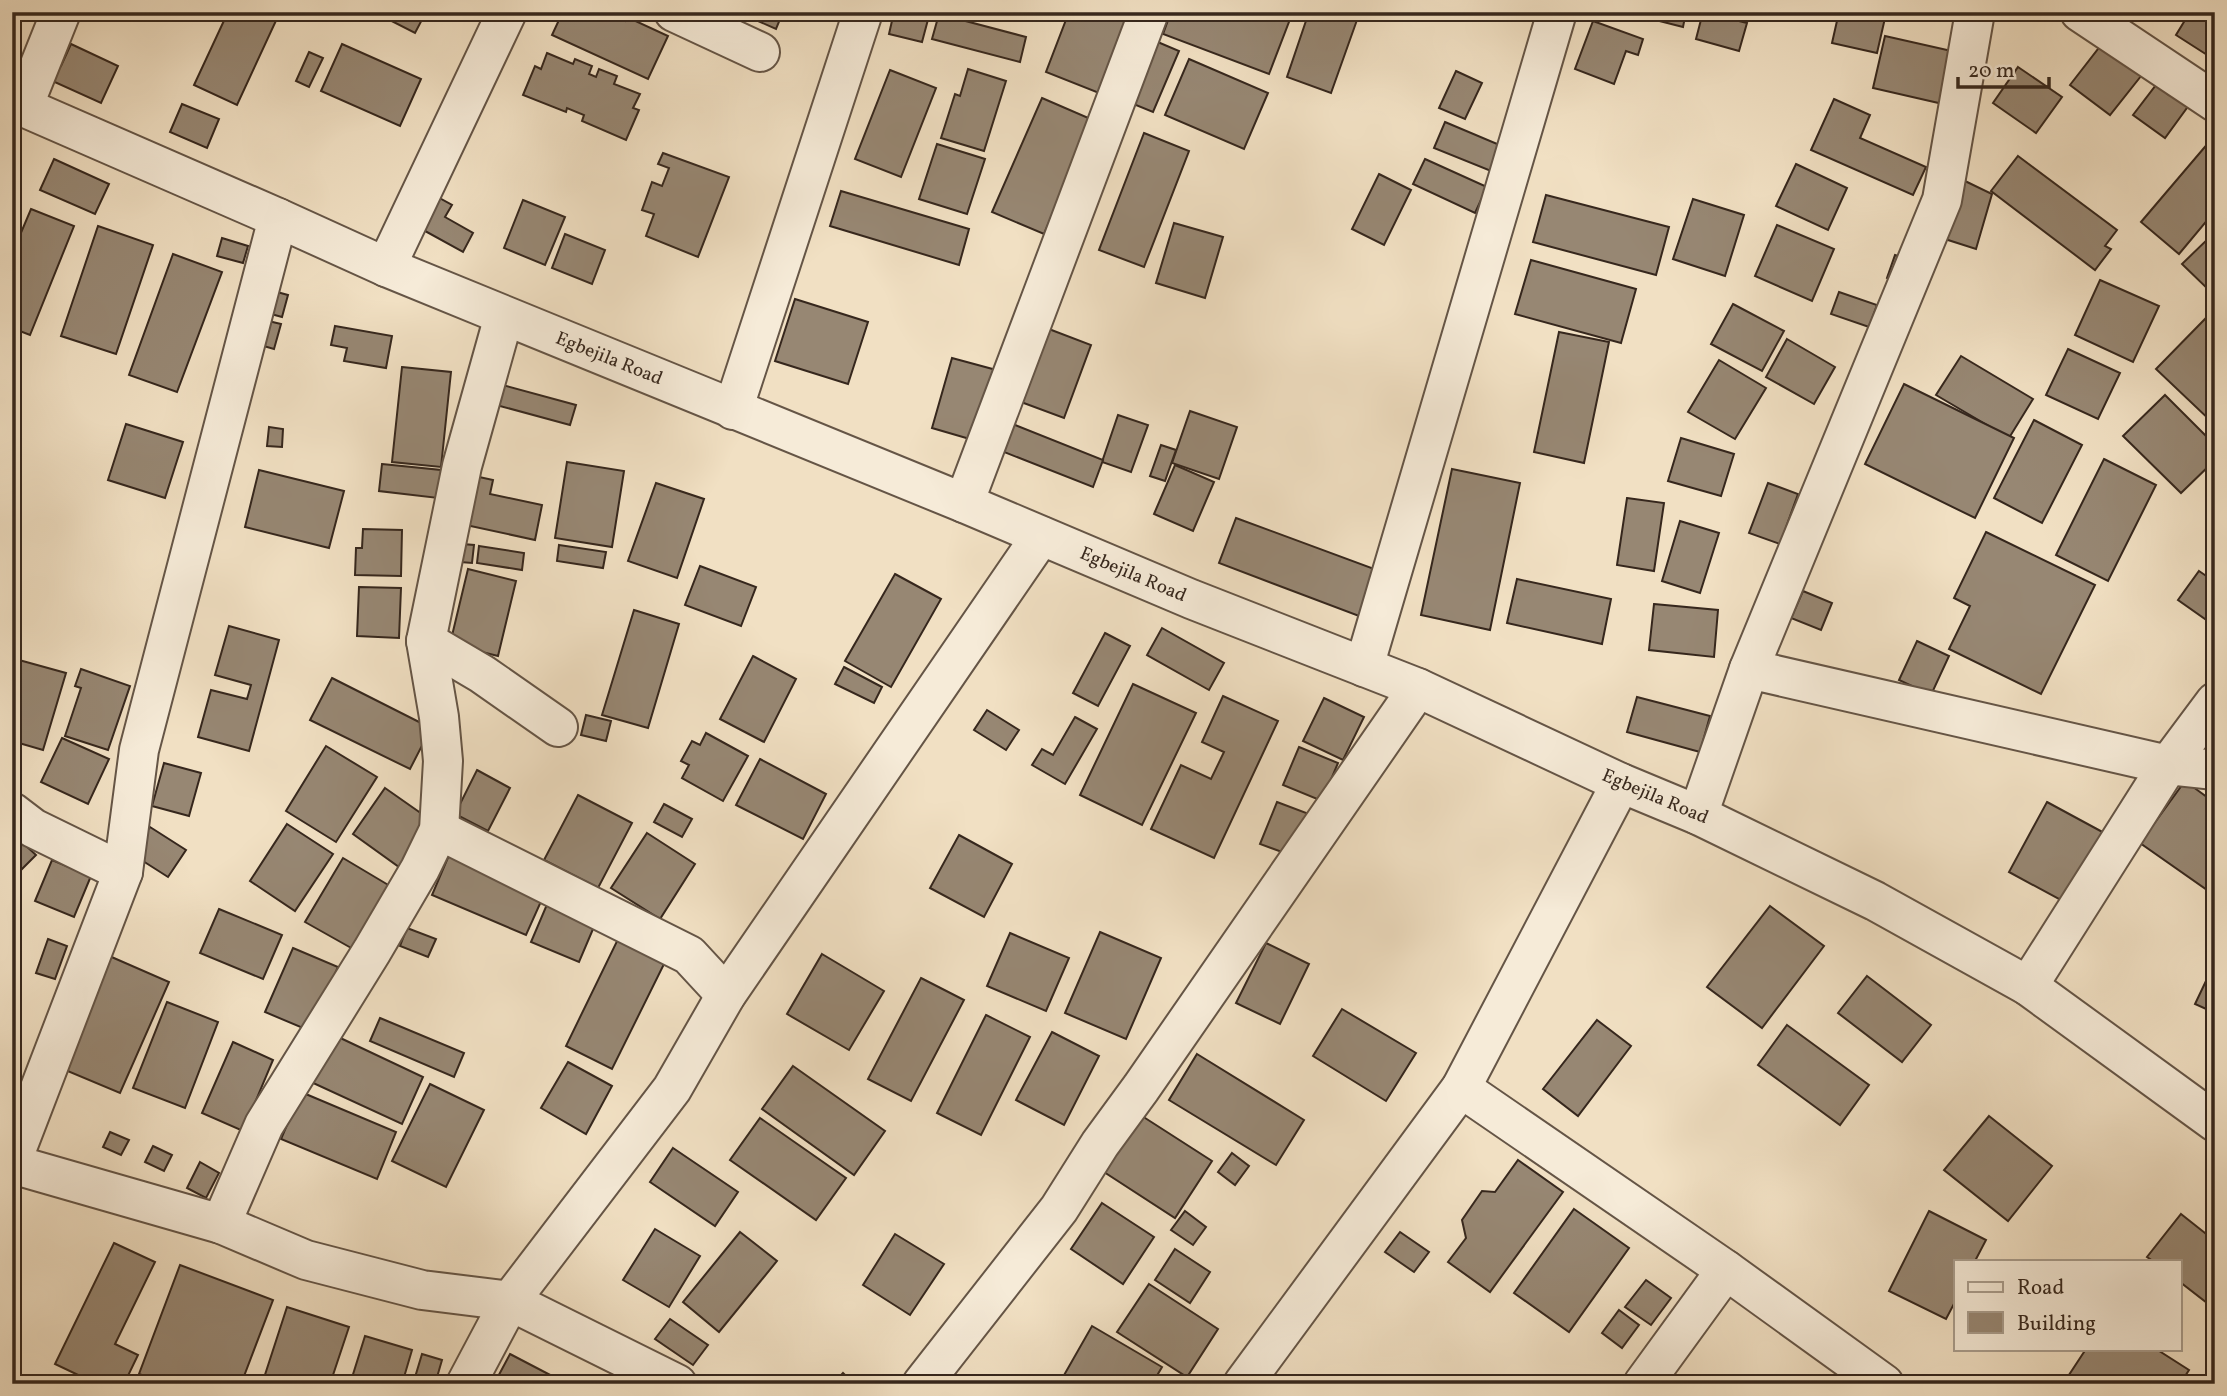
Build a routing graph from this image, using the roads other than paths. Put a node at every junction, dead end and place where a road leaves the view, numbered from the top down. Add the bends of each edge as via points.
1 (61, 12) edge
2 (507, 12) edge
3 (674, 12) edge
4 (863, 12) edge
5 (1149, 12) edge
6 (1557, 12) edge
7 (1975, 12) edge
8 (2080, 12) edge
9 (760, 52) dead end
10 (2215, 102) edge
11 (18, 104) edge
12 (278, 218) junction
13 (386, 267) junction
14 (504, 316) junction
15 (733, 410) junction
16 (964, 503) junction
17 (1041, 536) junction
18 (426, 641) junction
19 (1364, 667) junction
20 (1749, 669) junction
21 (1418, 688) junction
22 (2215, 702) edge
23 (558, 727) dead end
24 (2168, 765) junction
25 (2215, 771) edge
26 (1621, 783) junction
27 (12, 812) edge
28 (1698, 815) junction
29 (439, 830) junction
30 (124, 872) junction
31 (2028, 986) junction
32 (726, 995) junction
33 (1461, 1088) junction
34 (2215, 1122) edge
35 (12, 1162) edge
36 (221, 1223) junction
37 (1726, 1270) junction
38 (510, 1301) junction
39 (466, 1384) edge
40 (677, 1384) edge
41 (922, 1384) edge
42 (1243, 1384) edge
43 (1643, 1384) edge
44 (1884, 1384) edge

1 - 11 street
2 - 13 street
3 - 9 street
4 - 15 street
5 - 16 street
6 - 19 street
7 - 20 street via 1942,200
8 - 10 street
11 - 12 street, Egbejila Road
12 - 13 street, Egbejila Road
12 - 30 street via 139,750
13 - 14 street, Egbejila Road
14 - 15 street, Egbejila Road
14 - 18 street via 462,466
15 - 16 street, Egbejila Road
16 - 17 street, Egbejila Road
17 - 19 street, Egbejila Road
17 - 32 street
18 - 23 street
18 - 29 street via 443,761
19 - 21 street, Egbejila Road
20 - 24 street
20 - 28 street
21 - 26 street, Egbejila Road
21 - 41 street via 1059,1209
22 - 24 street
24 - 25 street
24 - 31 street
26 - 28 street, Egbejila Road
26 - 33 street
27 - 30 street via 33,828
28 - 31 street, Egbejila Road via 1875,901
29 - 32 street via 689,955
29 - 36 street via 386,928 264,1125
30 - 35 street
31 - 34 street, Egbejila Road
32 - 38 street via 672,1089
33 - 37 street
33 - 42 street
35 - 36 street
36 - 38 street via 306,1260 422,1290
37 - 43 street
37 - 44 street
38 - 39 street
38 - 40 street

